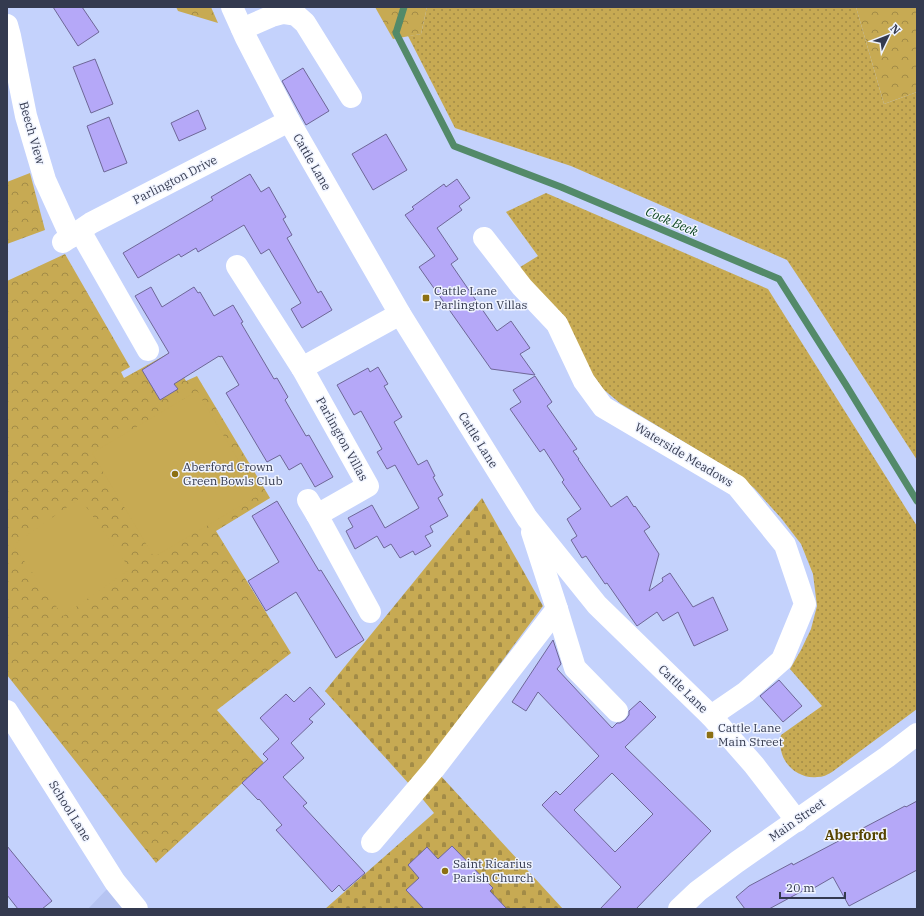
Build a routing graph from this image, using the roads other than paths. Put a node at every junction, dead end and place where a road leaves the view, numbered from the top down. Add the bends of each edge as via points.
1 (232, 7) edge
2 (7, 25) edge
3 (242, 29) junction
4 (351, 97) dead end
5 (289, 121) junction
6 (71, 236) junction
7 (484, 238) dead end
8 (237, 266) dead end
9 (400, 314) junction
10 (148, 350) dead end
11 (302, 368) junction
12 (527, 518) junction
13 (557, 609) junction
14 (370, 612) dead end
15 (7, 711) edge
16 (617, 711) dead end
17 (711, 716) junction
18 (917, 734) edge
19 (797, 821) junction
20 (372, 842) dead end
21 (137, 909) edge
22 (679, 909) edge

1 - 3 street, Cattle Lane
2 - 6 street, Beech View via 26,116 45,180
3 - 4 street via 283,13 296,15 305,23
3 - 5 street, Cattle Lane
5 - 6 street, Parlington Drive via 91,223
5 - 9 street, Cattle Lane
6 - 10 street, Beech View
7 - 17 street, Waterside Meadows via 522,287 558,324 584,381 604,407 737,486 785,545 805,604 782,660 746,692
8 - 11 street, Parlington Villas
9 - 11 street
9 - 12 street, Cattle Lane
11 - 14 street, Parlington Villas via 368,486 312,508
12 - 13 street
12 - 17 street, Cattle Lane via 597,605
13 - 16 street via 575,668
13 - 20 street via 434,769
15 - 21 street, School Lane via 115,882
17 - 19 street, Cattle Lane via 754,765
18 - 19 street, Main Street
19 - 22 street, Main Street via 698,891

